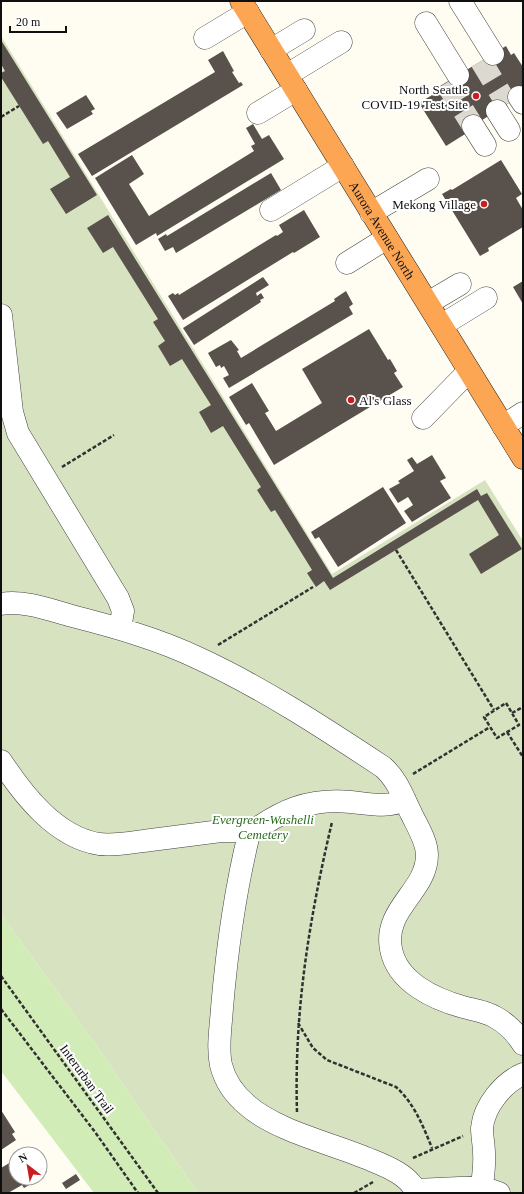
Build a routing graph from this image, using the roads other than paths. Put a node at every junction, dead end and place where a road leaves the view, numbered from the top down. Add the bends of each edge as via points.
1 (245, 6) edge
2 (438, 17) edge
3 (304, 30) dead end
4 (205, 38) dead end
5 (341, 42) dead end
6 (271, 50) junction
7 (292, 83) junction
8 (258, 113) dead end
9 (343, 166) junction
10 (428, 179) dead end
11 (271, 210) dead end
12 (371, 213) junction
13 (387, 238) junction
14 (347, 263) dead end
15 (460, 284) dead end
16 (486, 298) dead end
17 (428, 304) junction
18 (1, 315) edge
19 (442, 326) junction
20 (469, 371) junction
21 (523, 413) edge
22 (423, 418) dead end
23 (503, 426) junction
24 (523, 458) edge
25 (1, 604) edge
26 (120, 629) junction
27 (1, 761) edge
28 (401, 792) junction
29 (249, 834) junction
30 (523, 1044) edge
31 (523, 1074) edge
32 (486, 1191) edge
33 (416, 1192) edge

1 - 4 lane
1 - 6 highway, Aurora Avenue North
2 - 2 lane via 470,68
3 - 6 lane
5 - 7 lane
6 - 7 highway, Aurora Avenue North
7 - 8 lane
7 - 9 highway, Aurora Avenue North
9 - 11 lane
9 - 12 highway, Aurora Avenue North
10 - 12 lane
12 - 13 highway, Aurora Avenue North
13 - 14 lane
13 - 17 highway, Aurora Avenue North
15 - 17 lane
16 - 19 lane
17 - 19 highway, Aurora Avenue North
18 - 26 lane via 15,422 24,444 118,598 123,611
19 - 20 highway, Aurora Avenue North
20 - 22 lane
20 - 23 highway, Aurora Avenue North
21 - 23 lane
23 - 24 highway, Aurora Avenue North
25 - 26 lane via 30,606
26 - 28 lane via 198,658 254,687 383,767
27 - 29 lane via 45,815 84,840 114,845 221,831
28 - 29 lane via 396,804 381,806 337,801 308,803 276,816
28 - 30 lane via 426,844 427,855 423,875 393,919 390,934 395,961 402,973 416,986 462,1007 494,1016 506,1024
29 - 33 lane via 229,937 220,1030 220,1060 229,1084 246,1105 270,1121 393,1170
31 - 32 lane via 503,1088 485,1115 482,1128
32 - 33 lane

